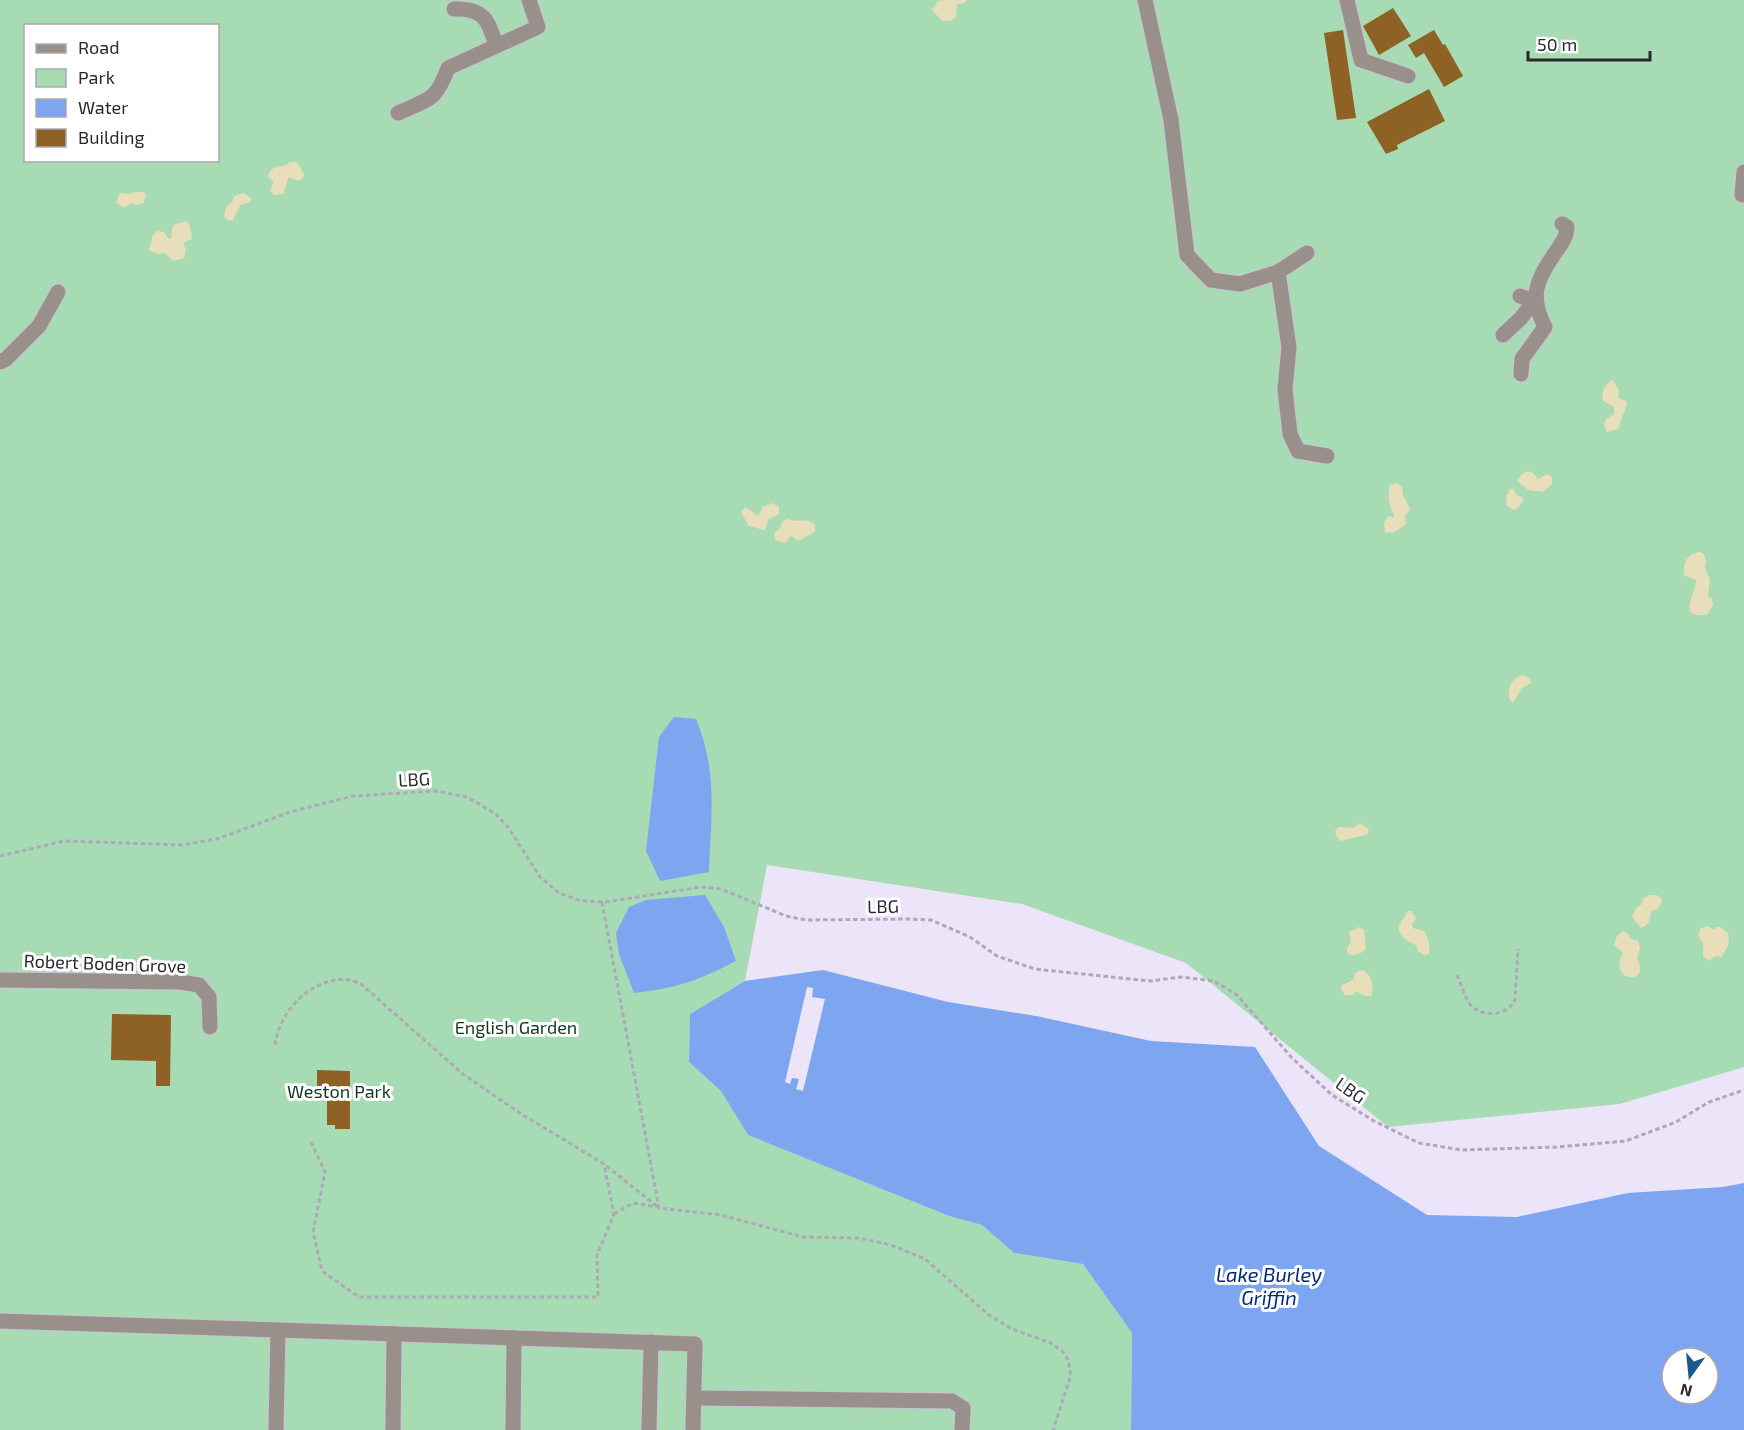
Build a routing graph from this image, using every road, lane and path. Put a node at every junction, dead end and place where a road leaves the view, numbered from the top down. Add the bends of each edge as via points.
1 (530, 0) edge
2 (1145, 0) edge
3 (1347, 0) edge
4 (454, 9) dead end
5 (496, 45) junction
6 (1408, 76) dead end
7 (398, 113) dead end
8 (1744, 172) edge
9 (1742, 195) dead end
10 (1562, 224) dead end
11 (1307, 253) dead end
12 (1278, 272) junction
13 (58, 292) dead end
14 (1527, 299) junction
15 (1503, 335) dead end
16 (0, 362) edge
17 (1521, 374) dead end
18 (1327, 456) dead end
19 (0, 856) edge
20 (602, 902) junction
21 (1518, 949) dead end
22 (1457, 975) dead end
23 (0, 980) edge
24 (210, 1027) dead end
25 (275, 1045) dead end
26 (1744, 1090) edge
27 (311, 1142) dead end
28 (604, 1164) junction
29 (659, 1208) junction
30 (615, 1214) junction
31 (0, 1321) edge
32 (278, 1330) junction
33 (394, 1334) junction
34 (514, 1338) junction
35 (651, 1342) junction
36 (694, 1398) junction
37 (276, 1430) edge
38 (393, 1430) edge
39 (513, 1430) edge
40 (649, 1430) edge
41 (693, 1430) edge
42 (962, 1430) edge
43 (1053, 1430) edge

1 - 5 street via 538,27
2 - 12 street via 1172,120 1188,255 1211,280 1240,284
3 - 6 street via 1361,60
4 - 5 street via 470,8 483,15
5 - 7 street via 448,68 441,87 432,97
8 - 9 street
10 - 14 street via 1567,227 1567,235
11 - 12 street
12 - 18 street via 1289,347 1285,388 1290,434 1298,451
13 - 16 street via 39,326
14 - 15 street via 1521,318
14 - 17 street via 1545,327 1522,359
19 - 20 path, LBG via 64,842 182,845 217,839 290,812 353,796 436,791 467,797 496,814 540,877 559,893 581,901
20 - 26 path, LBG via 701,887 721,888 767,909 806,920 932,920 970,937 997,956 1035,969 1150,981 1181,977 1214,981 1237,995 1292,1058 1332,1095 1419,1143 1461,1150 1626,1141
20 - 29 path
21 - 22 path via 1516,996 1513,1006 1504,1012 1476,1010
23 - 24 street, Robert Boden Grove via 199,985 209,997
25 - 28 path via 280,1025 298,999 332,979 353,980 464,1075
27 - 30 path via 325,1172 313,1232 322,1271 359,1297 598,1298 597,1255
28 - 29 path
28 - 30 path
29 - 30 path via 633,1203
29 - 43 path via 722,1215 803,1237 873,1240 925,1259 989,1315 1063,1352 1071,1375
31 - 32 street
32 - 33 street
32 - 37 street
33 - 34 street
33 - 38 street
34 - 35 street
34 - 39 street
35 - 36 street via 695,1344
35 - 40 street
36 - 41 street
36 - 42 street via 952,1401 963,1408

